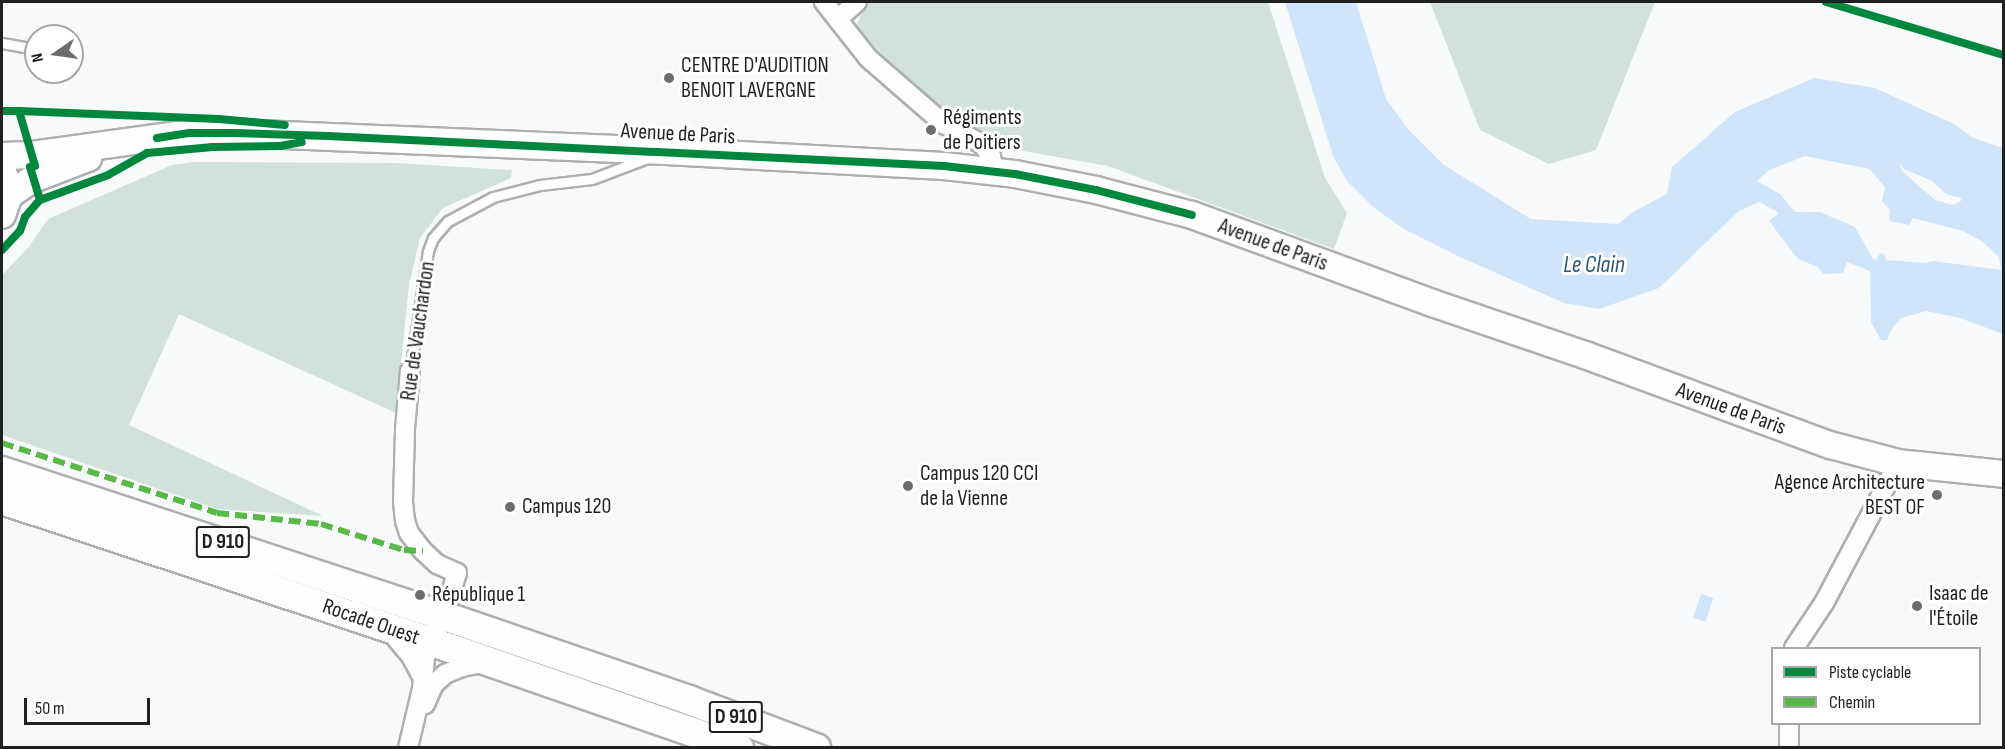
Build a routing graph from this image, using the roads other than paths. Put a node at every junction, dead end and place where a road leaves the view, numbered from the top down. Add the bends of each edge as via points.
1 (824, 2) edge
2 (857, 2) edge
3 (838, 18) junction
4 (2, 43) edge
5 (24, 47) edge
6 (157, 138) junction
7 (666, 151) junction
8 (2, 156) edge
9 (2, 167) edge
10 (994, 171) junction
11 (5, 205) edge
12 (410, 370) joint
13 (1898, 463) junction
14 (2, 471) edge
15 (2004, 474) edge
16 (2, 500) edge
17 (444, 616) junction
18 (387, 627) junction
19 (436, 644) junction
20 (1795, 647) edge
21 (490, 662) junction
22 (428, 680) junction
23 (1789, 725) edge
24 (408, 747) edge
25 (739, 747) edge
26 (816, 747) edge
27 (1789, 747) edge

1 - 3 street
2 - 3 street
3 - 10 street via 868,58 912,97 944,124 982,144 991,156
4 - 5 lane
6 - 7 main road, Avenue de Paris via 236,133
6 - 8 main road, Avenue de Paris
6 - 11 main road, Avenue de Paris via 33,179
7 - 10 main road, Avenue de Paris
7 - 12 lane, Rue de Vauchardon via 592,179 493,196 448,221 433,238 428,251
9 - 11 main road
10 - 13 main road, Avenue de Paris via 1096,190 1192,215 1830,445
12 - 17 street, Rue de Vauchardon via 405,429 405,521 423,551 437,564 457,573
13 - 15 main road, Avenue de Paris
13 - 20 street via 1824,603
14 - 17 main road, Rocade Ouest / D 910
16 - 18 main road, Rocade Ouest / D 910
17 - 19 street
17 - 26 main road, D 910
18 - 19 main road, Rocade Ouest / D 910
18 - 22 street
19 - 21 main road, Rocade Ouest / D 910
19 - 22 street
21 - 22 street via 462,667
21 - 25 main road, Rocade Ouest / D 910
22 - 24 street via 432,692 415,722
23 - 27 street

